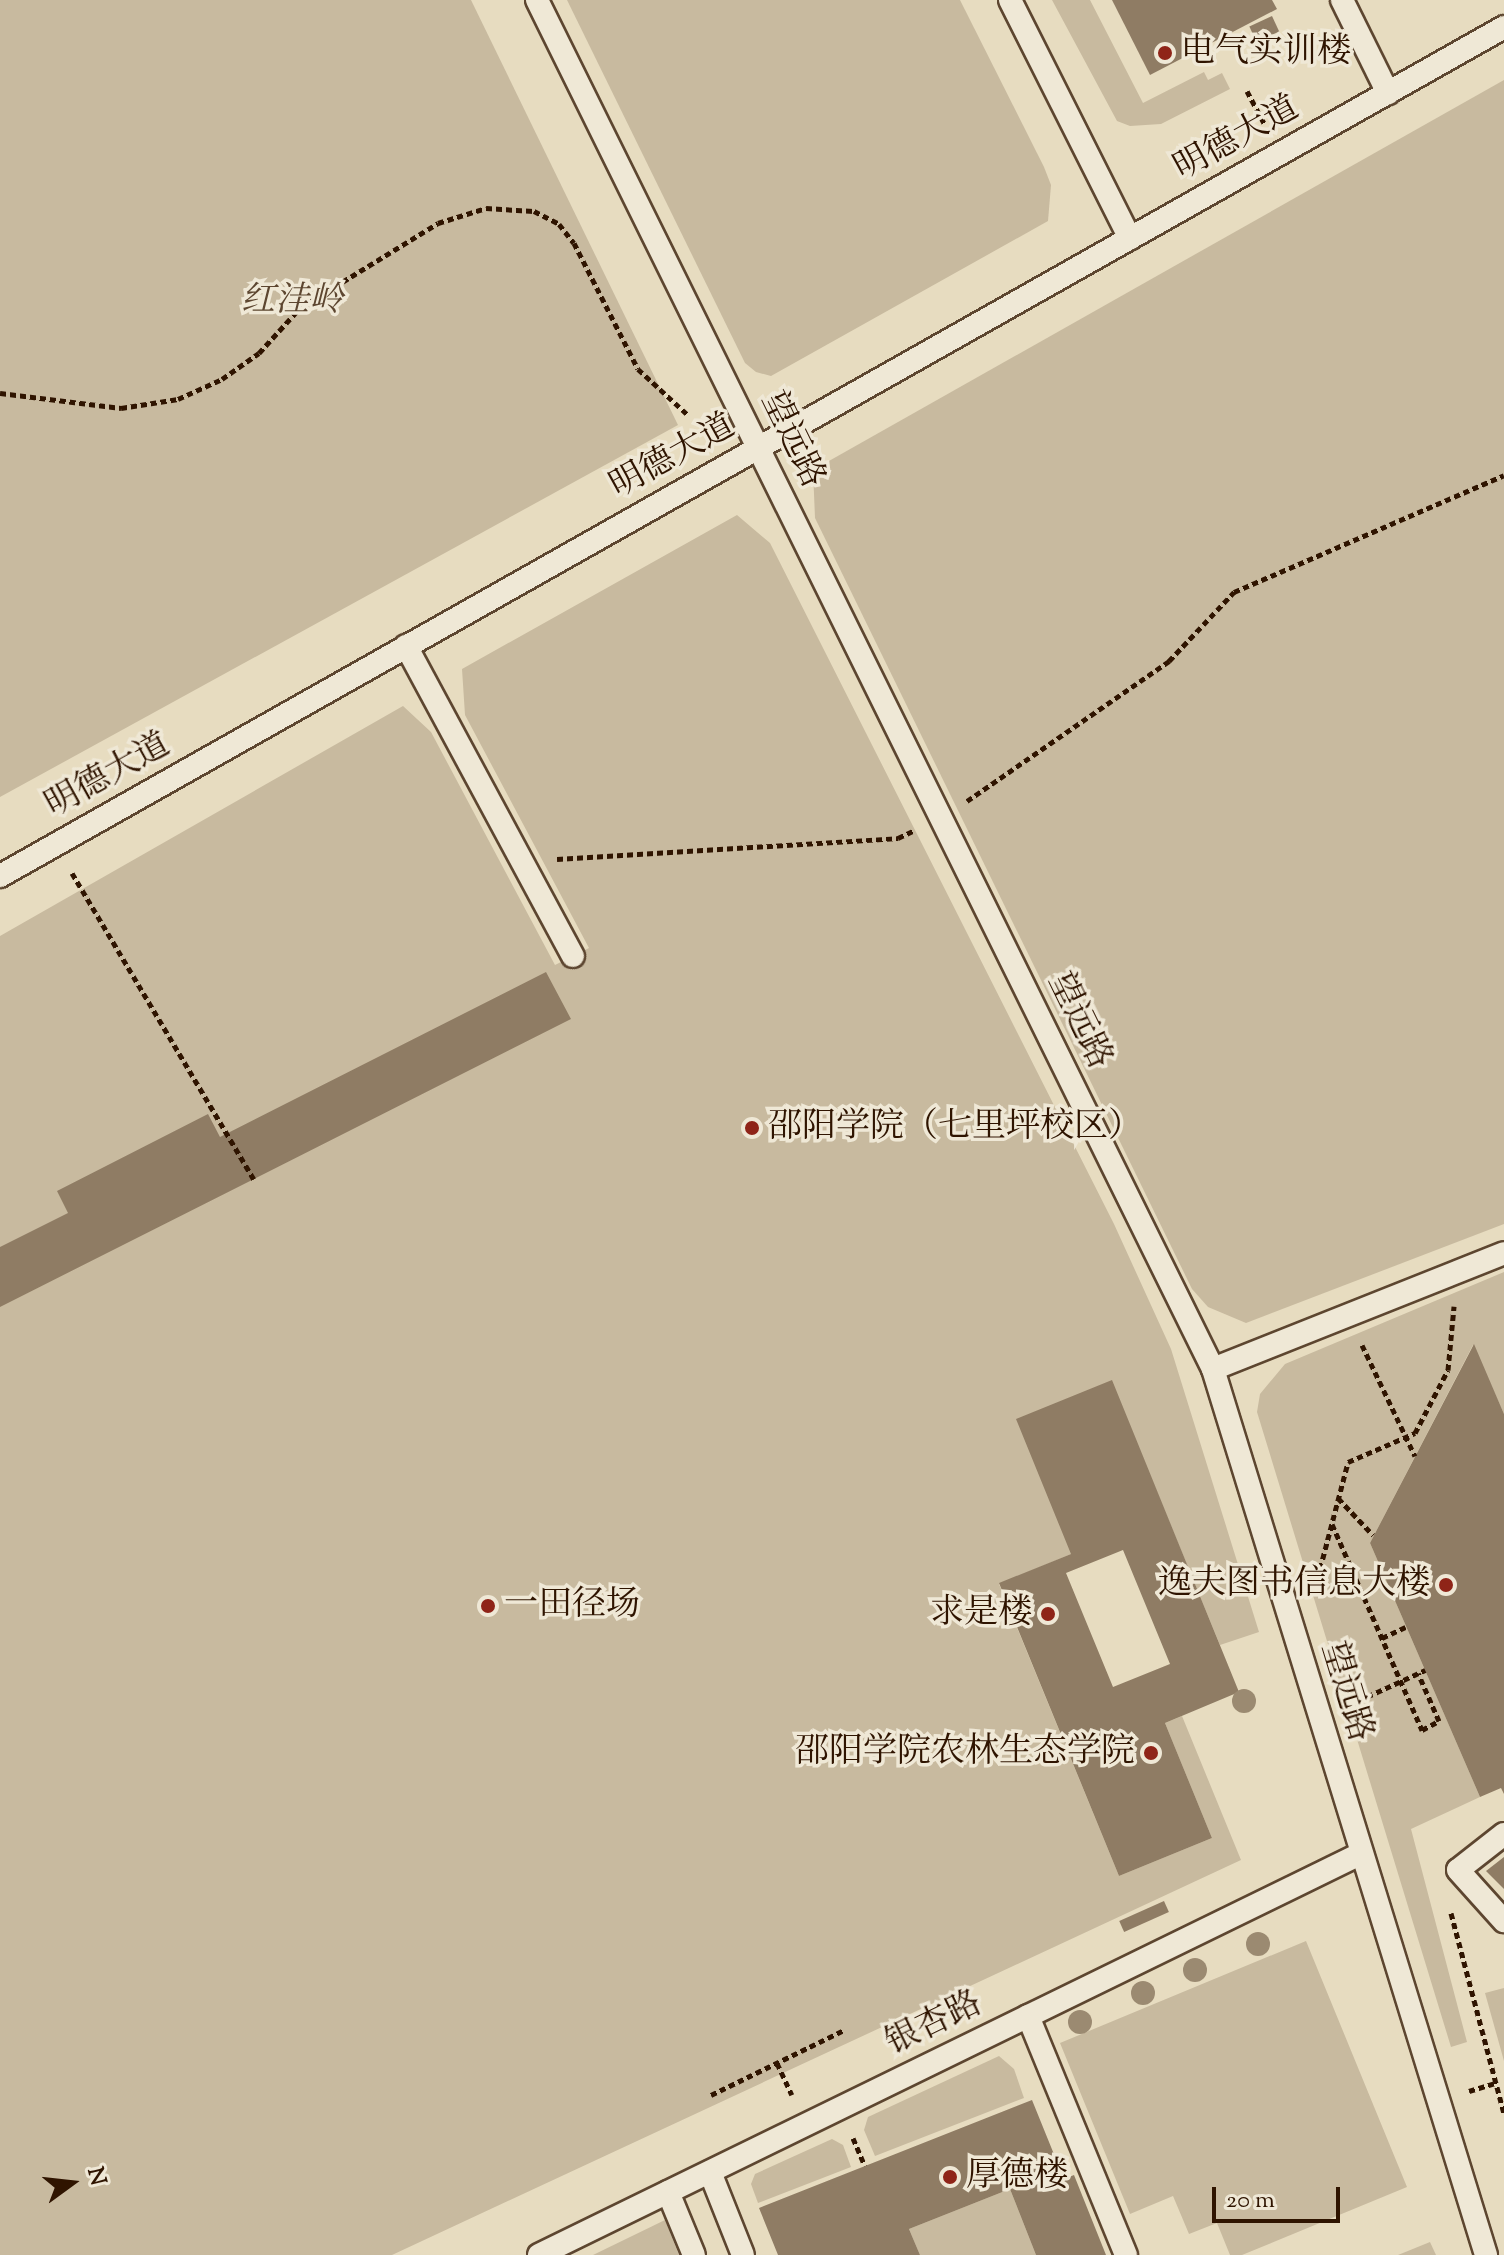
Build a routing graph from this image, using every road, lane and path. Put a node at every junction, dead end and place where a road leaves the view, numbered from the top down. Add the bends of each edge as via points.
1 (537, 0) edge
2 (1010, 0) edge
3 (1342, 0) edge
4 (1504, 27) edge
5 (1388, 93) junction
6 (1130, 239) junction
7 (0, 393) edge
8 (688, 415) dead end
9 (758, 448) junction
10 (1504, 475) edge
11 (406, 646) junction
12 (941, 819) junction
13 (55, 845) junction
14 (522, 861) junction
15 (0, 876) edge
16 (573, 956) dead end
17 (254, 1179) dead end
18 (1504, 1253) edge
19 (1455, 1293) dead end
20 (1348, 1316) junction
21 (1213, 1369) junction
22 (1406, 1437) junction
23 (1415, 1456) dead end
24 (1338, 1498) junction
25 (1332, 1523) junction
26 (1373, 1535) dead end
27 (1313, 1594) dead end
28 (1406, 1627) dead end
29 (1382, 1638) junction
30 (1401, 1681) junction
31 (1319, 1718) junction
32 (1504, 1834) edge
33 (1360, 1854) junction
34 (1448, 1899) dead end
35 (1504, 1921) edge
36 (1028, 2016) junction
37 (844, 2030) dead end
38 (711, 2095) dead end
39 (1504, 2113) edge
40 (710, 2172) junction
41 (668, 2192) junction
42 (539, 2255) edge
43 (694, 2255) edge
44 (743, 2255) edge
45 (1126, 2255) edge
46 (1486, 2255) edge

1 - 9 lane, 望远路
2 - 6 lane
3 - 5 lane
4 - 5 lane, 明德大道
5 - 6 lane, 明德大道
6 - 9 lane, 明德大道
7 - 8 path via 121,408 178,399 222,379 259,353 300,308 438,223 486,208 534,211 559,224 574,243 638,369
9 - 11 lane, 明德大道
9 - 12 lane, 望远路
10 - 12 path via 1234,592 1169,661
11 - 13 lane, 明德大道
11 - 14 lane
12 - 14 path via 898,838
12 - 21 lane, 望远路
13 - 15 lane, 明德大道
13 - 17 path
14 - 16 lane
18 - 20 lane
19 - 22 path via 1448,1370 1415,1433
20 - 21 lane
20 - 22 path
21 - 31 lane, 望远路
22 - 23 path
22 - 24 path via 1348,1462
24 - 25 path
24 - 26 path
25 - 27 path
25 - 29 path
28 - 29 path
29 - 30 path
30 - 30 path via 1422,1672 1439,1721 1422,1730
30 - 31 path
31 - 33 lane, 望远路
32 - 35 lane via 1458,1870
33 - 36 lane, 银杏路
33 - 46 lane, 望远路
34 - 39 path
36 - 40 lane, 银杏路
36 - 45 lane
37 - 38 path
40 - 41 lane, 银杏路
40 - 44 lane
41 - 42 lane, 银杏路
41 - 43 lane

